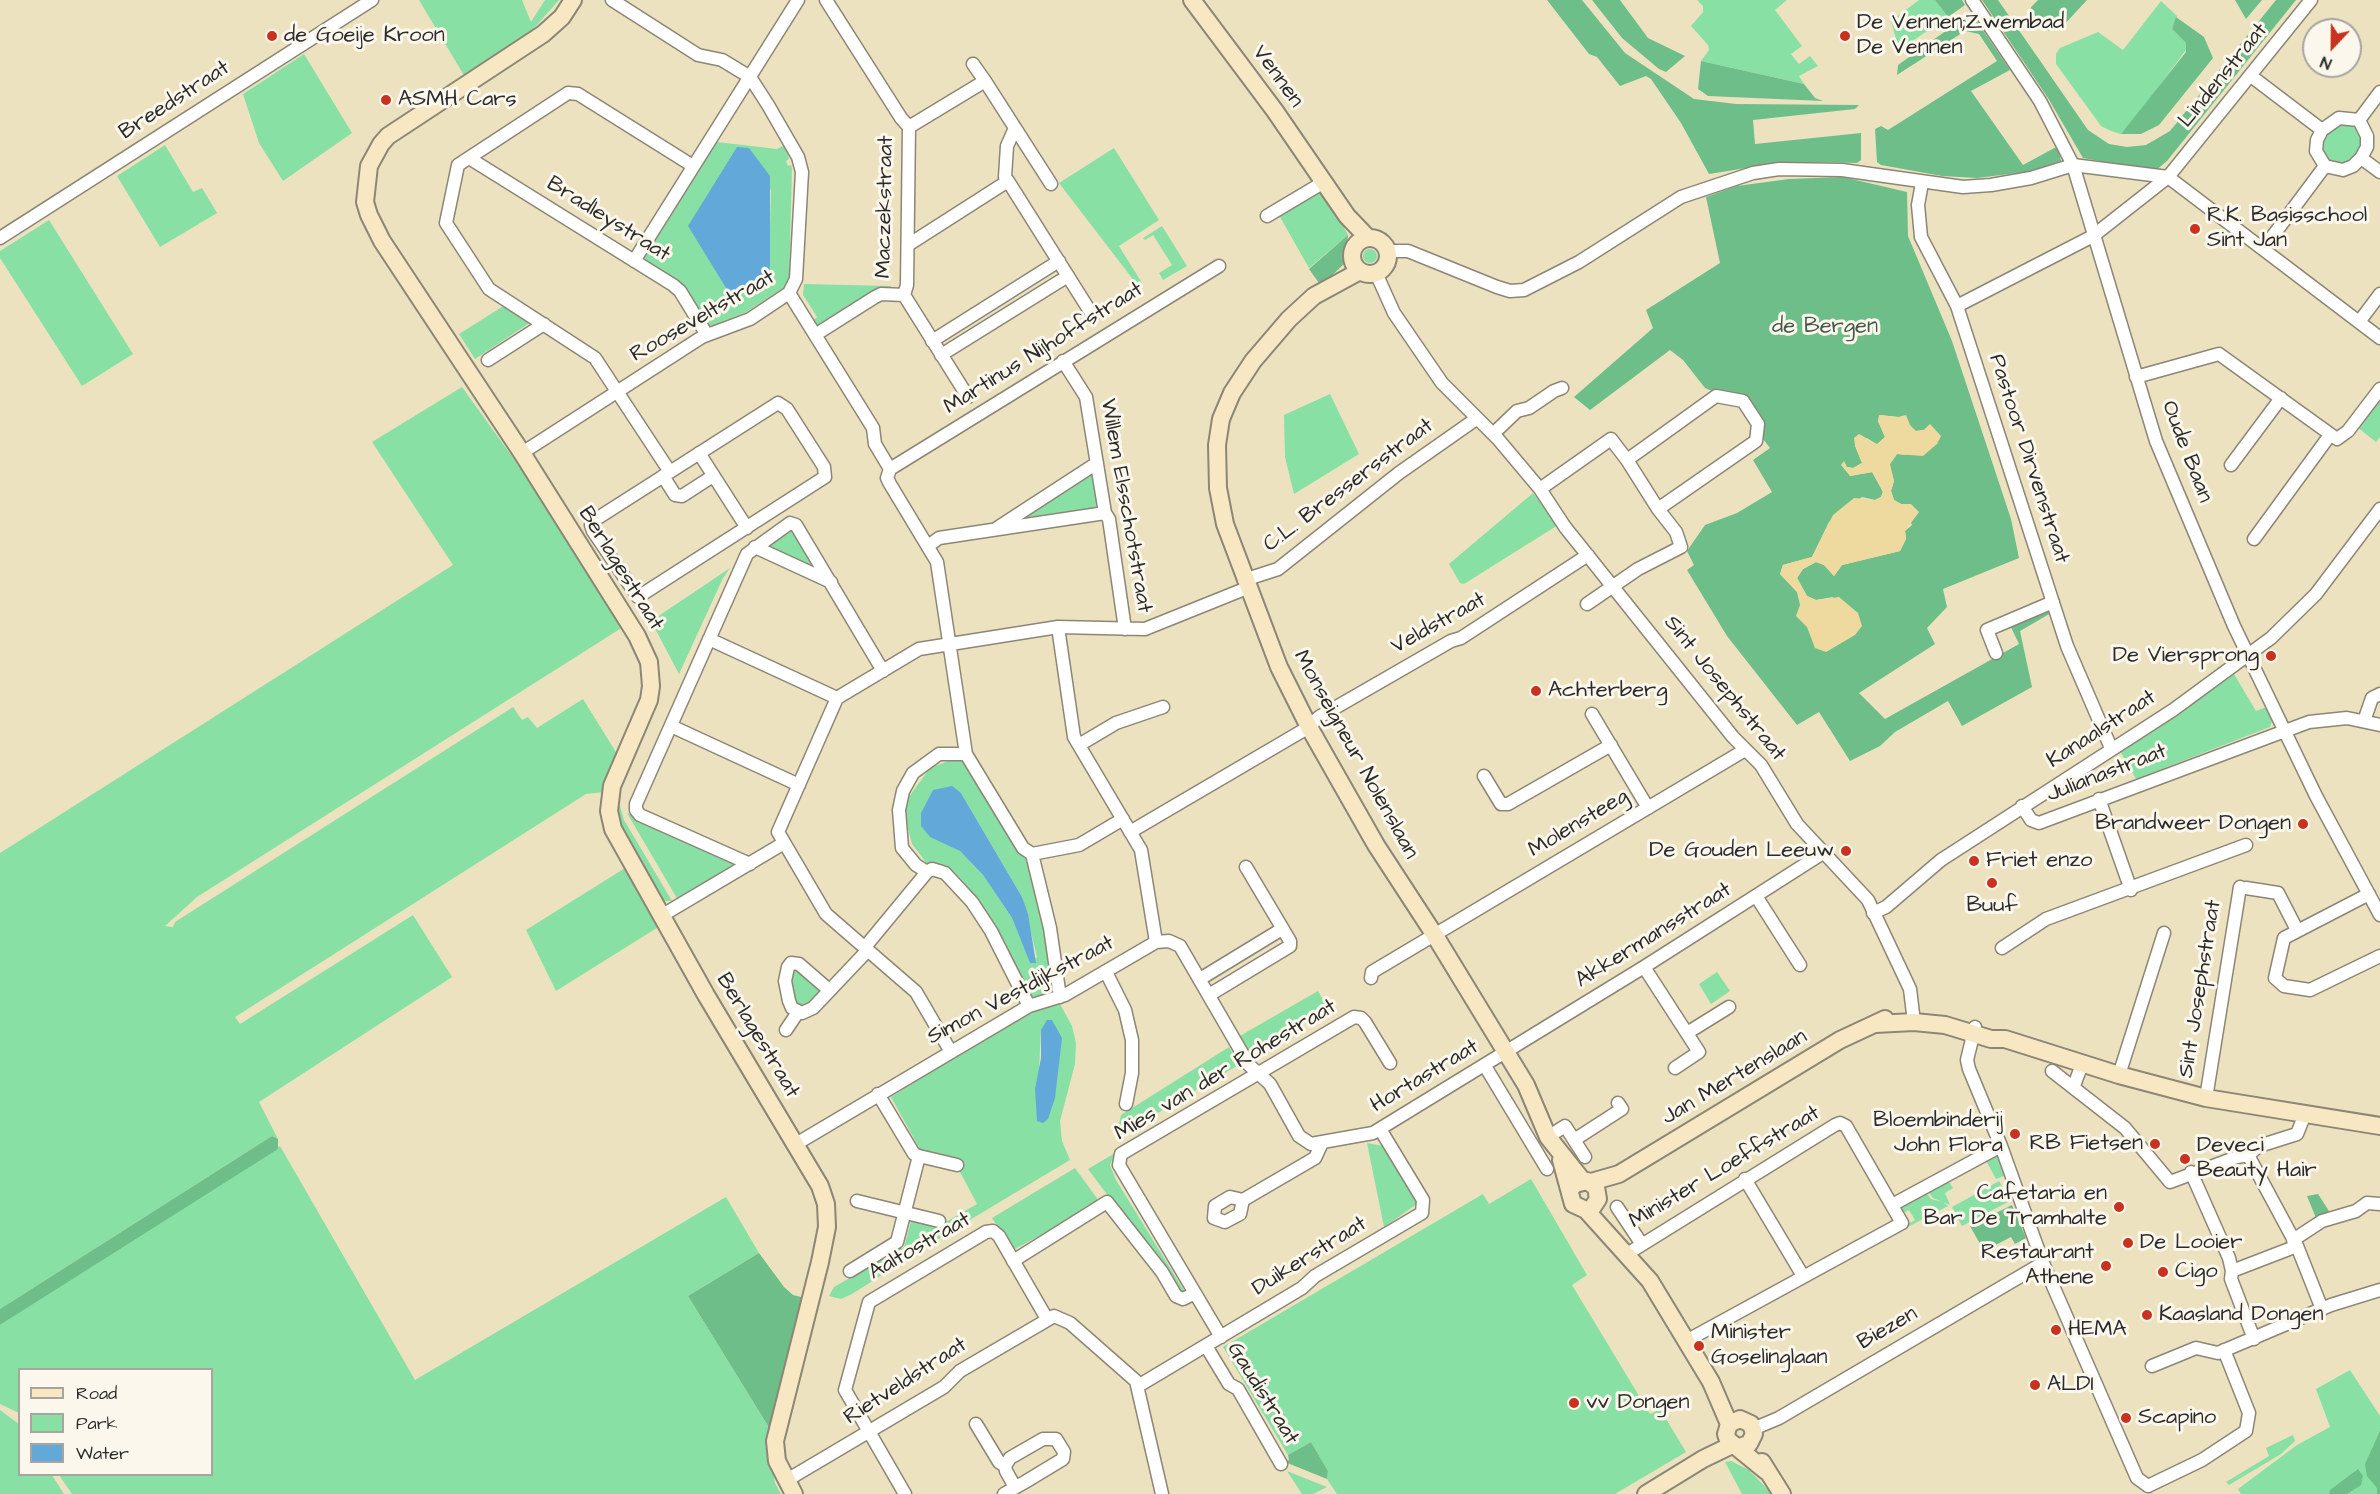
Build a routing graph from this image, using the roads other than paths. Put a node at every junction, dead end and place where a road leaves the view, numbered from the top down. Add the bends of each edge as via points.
1 (372, 0) edge
2 (573, 0) edge
3 (612, 0) edge
4 (798, 0) edge
5 (826, 0) edge
6 (1192, 0) edge
7 (1972, 0) edge
8 (2311, 0) edge
9 (973, 64) dead end
10 (2251, 76) junction
11 (750, 77) junction
12 (985, 81) junction
13 (2380, 92) edge
14 (2359, 120) junction
15 (909, 127) junction
16 (1015, 129) junction
17 (2322, 130) junction
18 (469, 158) junction
19 (2361, 158) junction
20 (2073, 165) junction
21 (693, 166) junction
22 (2325, 166) junction
23 (2380, 172) edge
24 (2168, 177) junction
25 (1008, 182) junction
26 (1324, 182) junction
27 (1922, 183) junction
28 (1050, 184) dead end
29 (1268, 216) dead end
30 (2093, 236) junction
31 (0, 238) edge
32 (908, 245) junction
33 (2263, 249) junction
34 (1388, 251) junction
35 (1362, 257) junction
36 (634, 261) junction
37 (1059, 261) junction
38 (1219, 266) dead end
39 (1068, 276) junction
40 (789, 293) junction
41 (2380, 294) edge
42 (904, 295) junction
43 (1957, 306) junction
44 (1093, 316) dead end
45 (2359, 322) junction
46 (544, 324) junction
47 (707, 335) junction
48 (815, 335) junction
49 (2380, 338) edge
50 (932, 341) junction
51 (941, 355) junction
52 (488, 360) dead end
53 (1063, 361) junction
54 (2136, 377) junction
55 (1562, 388) dead end
56 (2380, 389) edge
57 (618, 393) junction
58 (968, 397) dead end
59 (2281, 398) junction
60 (1476, 419) junction
61 (1492, 434) junction
62 (2330, 435) junction
63 (522, 453) junction
64 (699, 453) junction
65 (1627, 460) junction
66 (1096, 463) junction
67 (2230, 465) dead end
68 (890, 469) junction
69 (666, 474) junction
70 (713, 476) junction
71 (1540, 489) junction
72 (1658, 509) junction
73 (2380, 509) edge
74 (1105, 513) junction
75 (747, 528) junction
76 (994, 530) junction
77 (2254, 539) dead end
78 (928, 546) junction
79 (754, 547) junction
80 (1588, 555) junction
81 (831, 582) junction
82 (1245, 584) junction
83 (1612, 586) junction
84 (2053, 602) junction
85 (1587, 604) dead end
86 (1058, 627) junction
87 (1125, 629) junction
88 (709, 639) junction
89 (950, 643) junction
90 (1996, 653) dead end
91 (2248, 655) junction
92 (883, 670) junction
93 (2380, 694) edge
94 (837, 698) junction
95 (1163, 707) dead end
96 (1592, 714) dead end
97 (2364, 721) junction
98 (2380, 724) edge
99 (670, 726) junction
100 (1309, 727) junction
101 (2284, 729) junction
102 (1079, 745) junction
103 (1611, 745) junction
104 (2111, 748) junction
105 (1745, 750) junction
106 (966, 754) junction
107 (1484, 776) dead end
108 (799, 785) junction
109 (2098, 799) junction
110 (2022, 806) junction
111 (1648, 808) junction
112 (1123, 819) junction
113 (1130, 832) junction
114 (784, 843) junction
115 (2246, 845) dead end
116 (1823, 853) junction
117 (1032, 854) junction
118 (750, 864) junction
119 (1246, 867) dead end
120 (927, 872) junction
121 (2131, 890) junction
122 (2369, 894) junction
123 (1756, 896) junction
124 (1873, 913) junction
125 (2380, 915) edge
126 (661, 916) junction
127 (1282, 929) junction
128 (2297, 930) junction
129 (2164, 933) dead end
130 (1434, 934) junction
131 (1156, 942) junction
132 (2002, 948) dead end
133 (866, 949) junction
134 (2380, 956) edge
135 (1800, 965) dead end
136 (1644, 967) junction
137 (1106, 972) junction
138 (1371, 978) dead end
139 (1200, 979) junction
140 (829, 990) junction
141 (1209, 995) junction
142 (1060, 997) junction
143 (1029, 1006) junction
144 (1729, 1007) dead end
145 (798, 1012) junction
146 (1914, 1018) junction
147 (1974, 1029) junction
148 (786, 1030) dead end
149 (1687, 1033) junction
150 (951, 1052) junction
151 (1507, 1053) junction
152 (1390, 1063) dead end
153 (2082, 1064) junction
154 (1485, 1066) junction
155 (1675, 1068) dead end
156 (2052, 1071) dead end
157 (1257, 1074) junction
158 (2119, 1075) junction
159 (2074, 1086) junction
160 (878, 1094) junction
161 (2206, 1098) junction
162 (1618, 1103) dead end
163 (1126, 1104) dead end
164 (2305, 1114) junction
165 (2380, 1126) edge
166 (1380, 1129) junction
167 (1548, 1137) junction
168 (1574, 1140) junction
169 (1322, 1143) junction
170 (796, 1144) junction
171 (2001, 1146) junction
172 (2248, 1155) junction
173 (920, 1156) junction
174 (1585, 1157) dead end
175 (957, 1165) dead end
176 (1547, 1169) dead end
177 (2191, 1172) junction
178 (1745, 1179) junction
179 (1588, 1193) junction
180 (1243, 1200) dead end
181 (857, 1201) dead end
182 (1892, 1204) junction
183 (2380, 1204) edge
184 (1617, 1207) dead end
185 (904, 1213) junction
186 (939, 1221) dead end
187 (1641, 1243) junction
188 (2295, 1243) junction
189 (1622, 1248) junction
190 (1013, 1261) junction
191 (2043, 1263) junction
192 (850, 1271) dead end
193 (2232, 1271) junction
194 (1803, 1276) junction
195 (2380, 1290) edge
196 (1195, 1293) junction
197 (2322, 1309) junction
198 (1047, 1319) junction
199 (1221, 1337) junction
200 (2254, 1339) junction
201 (1686, 1341) junction
202 (1206, 1346) junction
203 (2224, 1350) junction
204 (2152, 1366) dead end
205 (1138, 1386) junction
206 (976, 1424) dead end
207 (869, 1432) junction
208 (1739, 1434) junction
209 (1281, 1464) dead end
210 (1005, 1466) junction
211 (790, 1487) edge
212 (2147, 1490) edge
213 (1010, 1491) edge
214 (905, 1494) edge
215 (1162, 1494) edge
216 (1646, 1494) edge
217 (1782, 1494) edge

1 - 31 street, Breedstraat
2 - 63 street, Berlagestraat via 543,34 388,136 366,179 365,202 377,232
3 - 11 street, Rooseveltstraat via 698,55 722,60
4 - 11 street
5 - 15 street, Maczekstraat
6 - 26 street, Vennen
7 - 20 street, Oude Baan via 2040,101
8 - 10 street, Lindenstraat
9 - 12 street
10 - 17 street
10 - 24 street, Lindenstraat
11 - 21 street
11 - 40 street, Rooseveltstraat via 798,157 802,172 796,279
12 - 15 street
12 - 16 street
13 - 14 street
14 - 17 street via 2339,118
14 - 19 street via 2367,136
15 - 32 street, Maczekstraat
16 - 25 street via 1007,146
16 - 28 street
17 - 22 street via 2316,151
18 - 21 street via 568,93 578,94
18 - 36 street, Bradleystraat
18 - 46 street via 458,165 446,223 489,289
19 - 22 street via 2343,170
19 - 23 street
20 - 24 street
20 - 27 street via 1991,185
20 - 30 street, Oude Baan
21 - 36 street
22 - 33 street
24 - 30 street, Lindenstraat
24 - 33 street
25 - 32 street
25 - 37 street
26 - 29 street
26 - 35 street, Vennen via 1347,216
27 - 34 street via 1812,168 1779,169 1728,179 1670,203 1579,262 1524,290 1497,287 1408,251
27 - 43 street, Pastoor Dirvenstraat via 1918,215 1921,237
30 - 43 street, Lindenstraat
30 - 54 street, Oude Baan
32 - 42 street, Maczekstraat
33 - 45 street
34 - 35 street, Vennen via 1379,240
34 - 35 street via 1387,264
35 - 60 street, Sint Josephstraat via 1421,354
35 - 82 street, Monseigneur Nolenslaan via 1276,332 1238,382 1221,419 1216,445 1218,488 1225,524
36 - 47 street, Bradleystraat via 680,291
37 - 39 street
37 - 50 street
38 - 53 street, Martinus Nijhoffstraat
39 - 44 street
39 - 51 street
40 - 47 street, Rooseveltstraat via 750,319
40 - 48 street
41 - 45 street
42 - 48 street via 881,294
42 - 50 street
43 - 84 street, Pastoor Dirvenstraat
45 - 49 street
46 - 52 street
46 - 57 street via 595,358
47 - 57 street, Rooseveltstraat
48 - 68 street via 873,428 875,444
50 - 51 street
51 - 58 street
53 - 66 street, Willem Elsschotstraat via 1086,397
53 - 68 street, Martinus Nijhoffstraat
54 - 59 street via 2218,354
54 - 91 street, Oude Baan via 2156,441
55 - 61 street via 1517,411
56 - 62 street via 2343,436 2337,439
57 - 63 street, Rooseveltstraat
57 - 69 street
59 - 62 street
59 - 67 street
60 - 61 street, Sint Josephstraat
60 - 82 street, C.L. Bressersstraat via 1416,460 1278,569
61 - 71 street, Sint Josephstraat
62 - 77 street
63 - 126 street, Berlagestraat via 637,636 649,662 649,700 612,786 609,811 618,841
64 - 69 street
64 - 70 street
64 - 75 street via 778,403 787,409 826,474
65 - 71 street via 1611,439
65 - 72 street
65 - 72 street via 1716,396 1743,401 1758,424 1756,441
66 - 74 street, Willem Elsschotstraat
66 - 76 street
68 - 78 street via 890,484
69 - 70 street via 675,495 682,496
69 - 75 street via 591,525 638,597
70 - 75 street
71 - 80 street, Sint Josephstraat
72 - 83 street via 1676,532 1681,547
73 - 91 street, Kanaalstraat via 2316,594
74 - 76 street
74 - 87 street, Willem Elsschotstraat
76 - 78 street via 939,538
78 - 89 street via 937,562
79 - 81 street
79 - 81 street via 794,523
79 - 88 street via 747,554
80 - 83 street, Sint Josephstraat
80 - 100 street, Veldstraat via 1498,615 1319,717
81 - 92 street
82 - 87 street, C.L. Bressersstraat via 1153,627
82 - 100 street, Monseigneur Nolenslaan via 1279,668
83 - 85 street
83 - 105 street, Sint Josephstraat
84 - 90 street via 1987,630
84 - 104 street, Pastoor Dirvenstraat via 2067,646
86 - 87 street, C.L. Bressersstraat
86 - 89 street, C.L. Bressersstraat
86 - 102 street via 1074,737
88 - 94 street
88 - 99 street
89 - 92 street, C.L. Bressersstraat via 919,649
89 - 106 street
91 - 101 street, Oude Baan
91 - 104 street, Kanaalstraat via 2173,710
92 - 94 street, C.L. Bressersstraat
93 - 97 street via 2372,698
94 - 108 street
95 - 102 street via 1116,723
96 - 103 street
97 - 98 street
97 - 101 street, Julianastraat via 2329,718
99 - 108 street
99 - 118 street via 636,810
100 - 113 street, Veldstraat
100 - 130 street, Monseigneur Nolenslaan via 1376,845
101 - 109 street, Julianastraat
101 - 122 street, Oude Baan
102 - 112 street
103 - 107 street via 1508,804 1501,804
103 - 111 street
104 - 110 street, Kanaalstraat
105 - 111 street, Molensteeg
105 - 116 street, Sint Josephstraat via 1761,765 1790,814
106 - 117 street via 1023,848
106 - 120 street via 939,754 913,773 903,791 898,810 903,848
108 - 114 street via 778,832
109 - 110 street, Julianastraat via 2039,823 2031,820
109 - 121 street
110 - 124 street, Julianastraat via 1941,860 1886,908
111 - 130 street, Molensteeg
112 - 113 street
112 - 117 street via 1079,845
113 - 131 street via 1141,850
114 - 118 street
114 - 133 street via 826,914
115 - 121 street
116 - 123 street, Akkermansstraat
116 - 124 street, Sint Josephstraat via 1868,900
117 - 142 street via 1050,928
118 - 126 street
119 - 127 street
120 - 133 street
120 - 143 street via 932,869 945,873 972,902
121 - 132 street via 2046,919
122 - 125 street, Oude Baan
122 - 128 street
123 - 135 street
123 - 136 street, Akkermansstraat
124 - 146 street, Sint Josephstraat via 1910,989
126 - 170 street, Berlagestraat
127 - 139 street
127 - 141 street via 1290,946
128 - 134 street via 2281,942 2275,978 2284,986 2317,989
128 - 161 street, Sint Josephstraat via 2278,893 2243,888
129 - 158 street, Sint Josephstraat
130 - 138 street via 1372,972
130 - 151 street, Monseigneur Nolenslaan
131 - 137 street, Simon Vestdijkstraat
131 - 139 street via 1169,941 1180,946
133 - 140 street
133 - 150 street via 916,992
136 - 149 street
136 - 151 street, Akkermansstraat
137 - 142 street, Simon Vestdijkstraat
137 - 163 street via 1125,1010 1132,1040 1132,1073
139 - 141 street
140 - 145 street via 813,1008
140 - 145 street via 799,964 791,963 786,987 789,1001
141 - 157 street
142 - 143 street, Simon Vestdijkstraat
143 - 150 street, Simon Vestdijkstraat
144 - 149 street
145 - 148 street
146 - 147 street, Sint Josephstraat via 1945,1018
146 - 179 street, Jan Mertenslaan via 1875,1024 1840,1040
147 - 153 street, Sint Josephstraat via 1991,1039 2004,1039
147 - 171 street via 1967,1060 1969,1069
149 - 155 street via 1699,1052
150 - 160 street, Simon Vestdijkstraat
151 - 154 street, Hortastraat
151 - 167 street via 1526,1085
152 - 157 street, Mies van der Rohestraat via 1365,1022 1354,1017
153 - 158 street, Sint Josephstraat
153 - 159 street
154 - 166 street, Hortastraat
154 - 176 street
156 - 159 street
157 - 169 street via 1270,1084 1304,1141
157 - 196 street, Mies van der Rohestraat via 1121,1154 1119,1165
158 - 161 street, Sint Josephstraat
159 - 177 street via 2125,1128 2170,1182
160 - 170 street, Simon Vestdijkstraat
160 - 173 street via 915,1154
161 - 164 street, Sint Josephstraat
162 - 168 street via 1622,1109
164 - 165 street, Sint Josephstraat
164 - 172 street via 2297,1134 2259,1146
166 - 169 street, Hortastraat
166 - 199 street, Duikerstraat via 1423,1200 1422,1213
167 - 168 street via 1565,1126
167 - 179 street
168 - 174 street
169 - 180 street via 1315,1158
170 - 211 street, Berlagestraat via 820,1186 828,1214 776,1441 777,1461
171 - 182 street
171 - 191 street
172 - 177 street
172 - 188 street
173 - 175 street
173 - 185 street
177 - 193 street
178 - 182 street, Minister Loeffstraat via 1840,1123 1846,1126
178 - 187 street, Minister Loeffstraat
178 - 194 street
179 - 189 street
181 - 185 street
182 - 194 street via 1902,1223
183 - 188 street via 2367,1203 2356,1211 2322,1221
184 - 187 street
185 - 186 street
185 - 192 street via 897,1242
187 - 189 street, Minister Loeffstraat
188 - 193 street
188 - 197 street
189 - 201 street via 1650,1281
190 - 196 street via 1107,1202 1176,1296 1183,1299
190 - 198 street, Aaltostraat
190 - 207 street, Aaltostraat via 999,1236 993,1231 986,1232 869,1302 845,1390
191 - 208 street, Biezen via 1779,1418
191 - 212 street via 2137,1478
193 - 200 street via 2231,1279
194 - 201 street
195 - 197 street
196 - 199 street, Mies van der Rohestraat
197 - 200 street
198 - 205 street via 1061,1317 1070,1323
198 - 207 street, Rietveldstraat
199 - 202 street, Duikerstraat
200 - 203 street
201 - 208 street
202 - 205 street, Duikerstraat
202 - 209 street, Gaudistraat via 1229,1384 1238,1389
203 - 204 street via 2218,1353 2196,1348
203 - 212 street via 2250,1413 2250,1423 2240,1437
205 - 215 street
206 - 210 street
207 - 211 street, Rietveldstraat
207 - 214 street, Aaltostraat
208 - 216 street
208 - 217 street
210 - 213 street
210 - 213 street via 1010,1458 1048,1437 1056,1439 1064,1452 1063,1459

